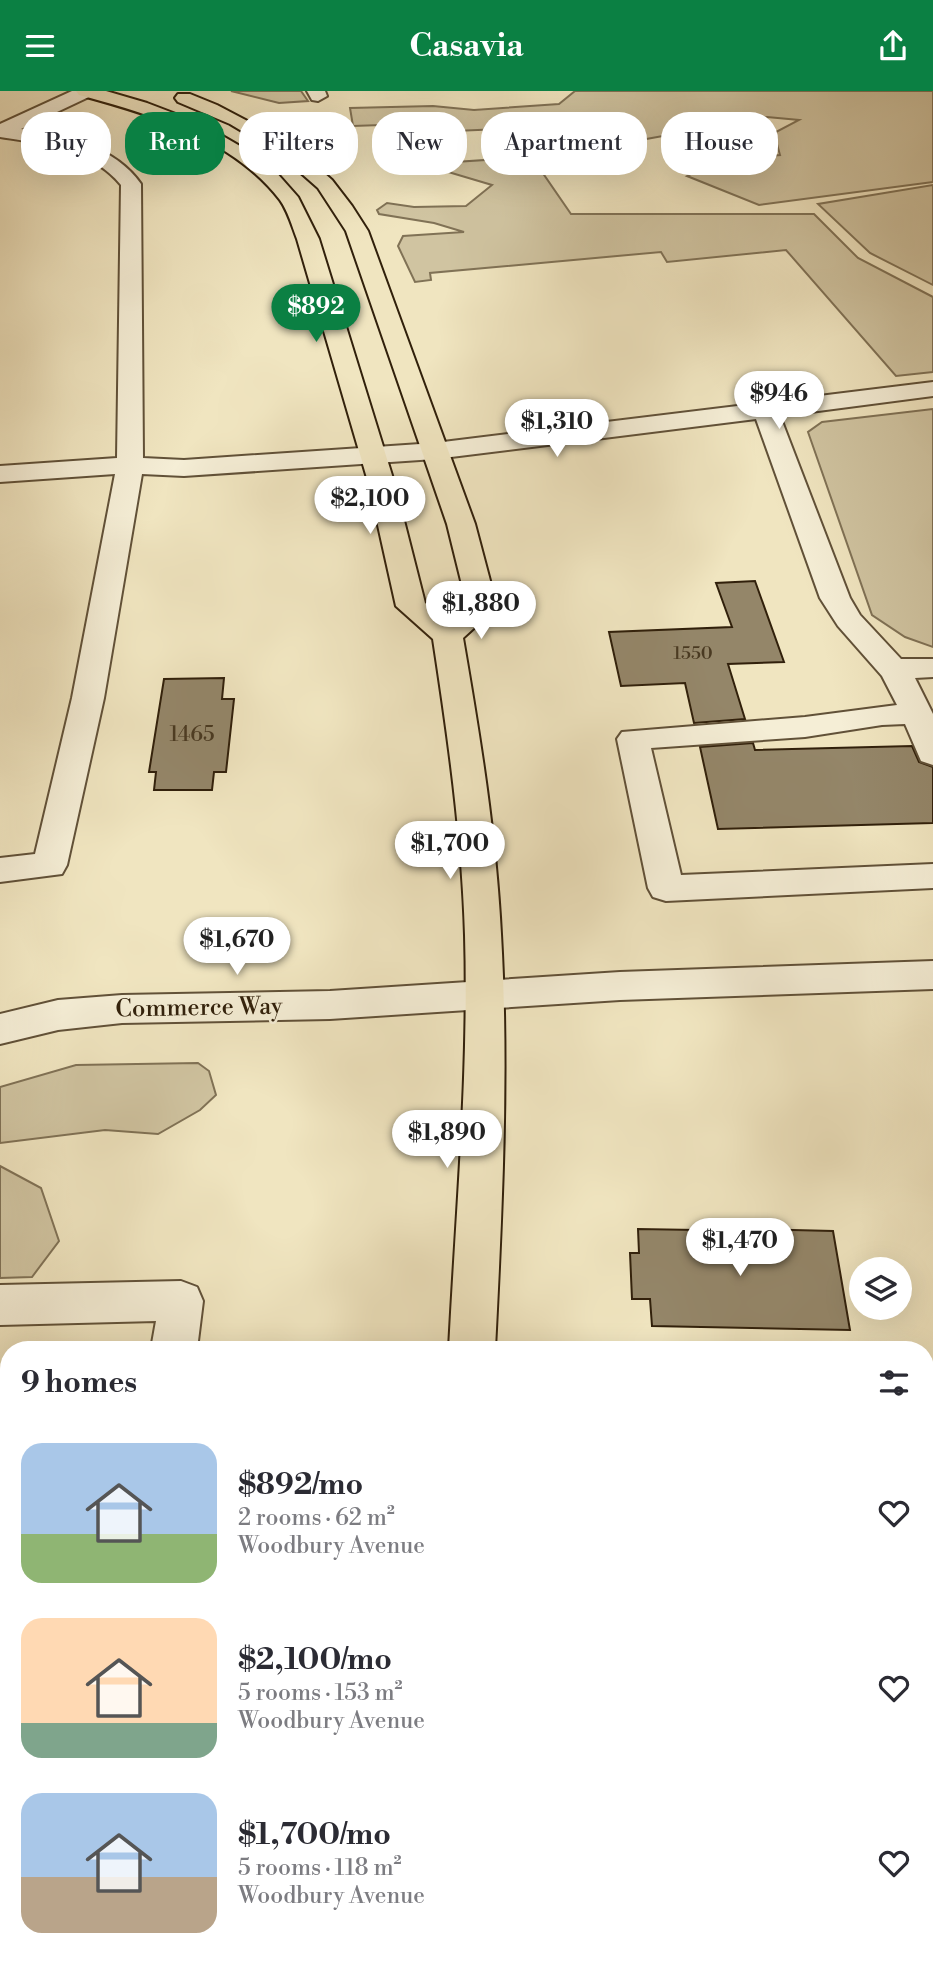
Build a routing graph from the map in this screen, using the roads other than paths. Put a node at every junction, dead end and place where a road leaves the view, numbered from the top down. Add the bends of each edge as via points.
1 (86, 91) edge
2 (165, 91) edge
3 (0, 131) edge
4 (933, 389) edge
5 (765, 410) junction
6 (432, 443) junction
7 (370, 445) junction
8 (130, 465) junction
9 (0, 474) edge
10 (448, 636) junction
11 (933, 668) edge
12 (893, 669) junction
13 (917, 714) junction
14 (933, 754) edge
15 (0, 870) edge
16 (933, 876) edge
17 (933, 975) edge
18 (484, 994) junction
19 (0, 1029) edge
20 (0, 1305) edge
21 (175, 1341) edge
22 (472, 1341) edge

1 - 3 street
1 - 7 main road via 139,106 210,136 254,165 288,197 308,239
2 - 6 main road via 265,135 302,160 334,193 366,252
3 - 8 street via 97,155 131,184
4 - 5 street
5 - 6 street via 489,444
5 - 12 street via 835,598 848,620
6 - 7 street
6 - 10 main road via 461,524 482,607
7 - 8 street via 184,468
7 - 10 main road via 411,606
8 - 9 street
8 - 15 street via 88,698 50,865
10 - 18 main road via 474,820
11 - 12 street
12 - 13 street
13 - 14 street
13 - 16 street via 633,739 666,888
17 - 18 street, Commerce Way
18 - 19 street, Commerce Way via 330,1006 122,1009 58,1015
18 - 22 main road
20 - 21 street via 181,1301

